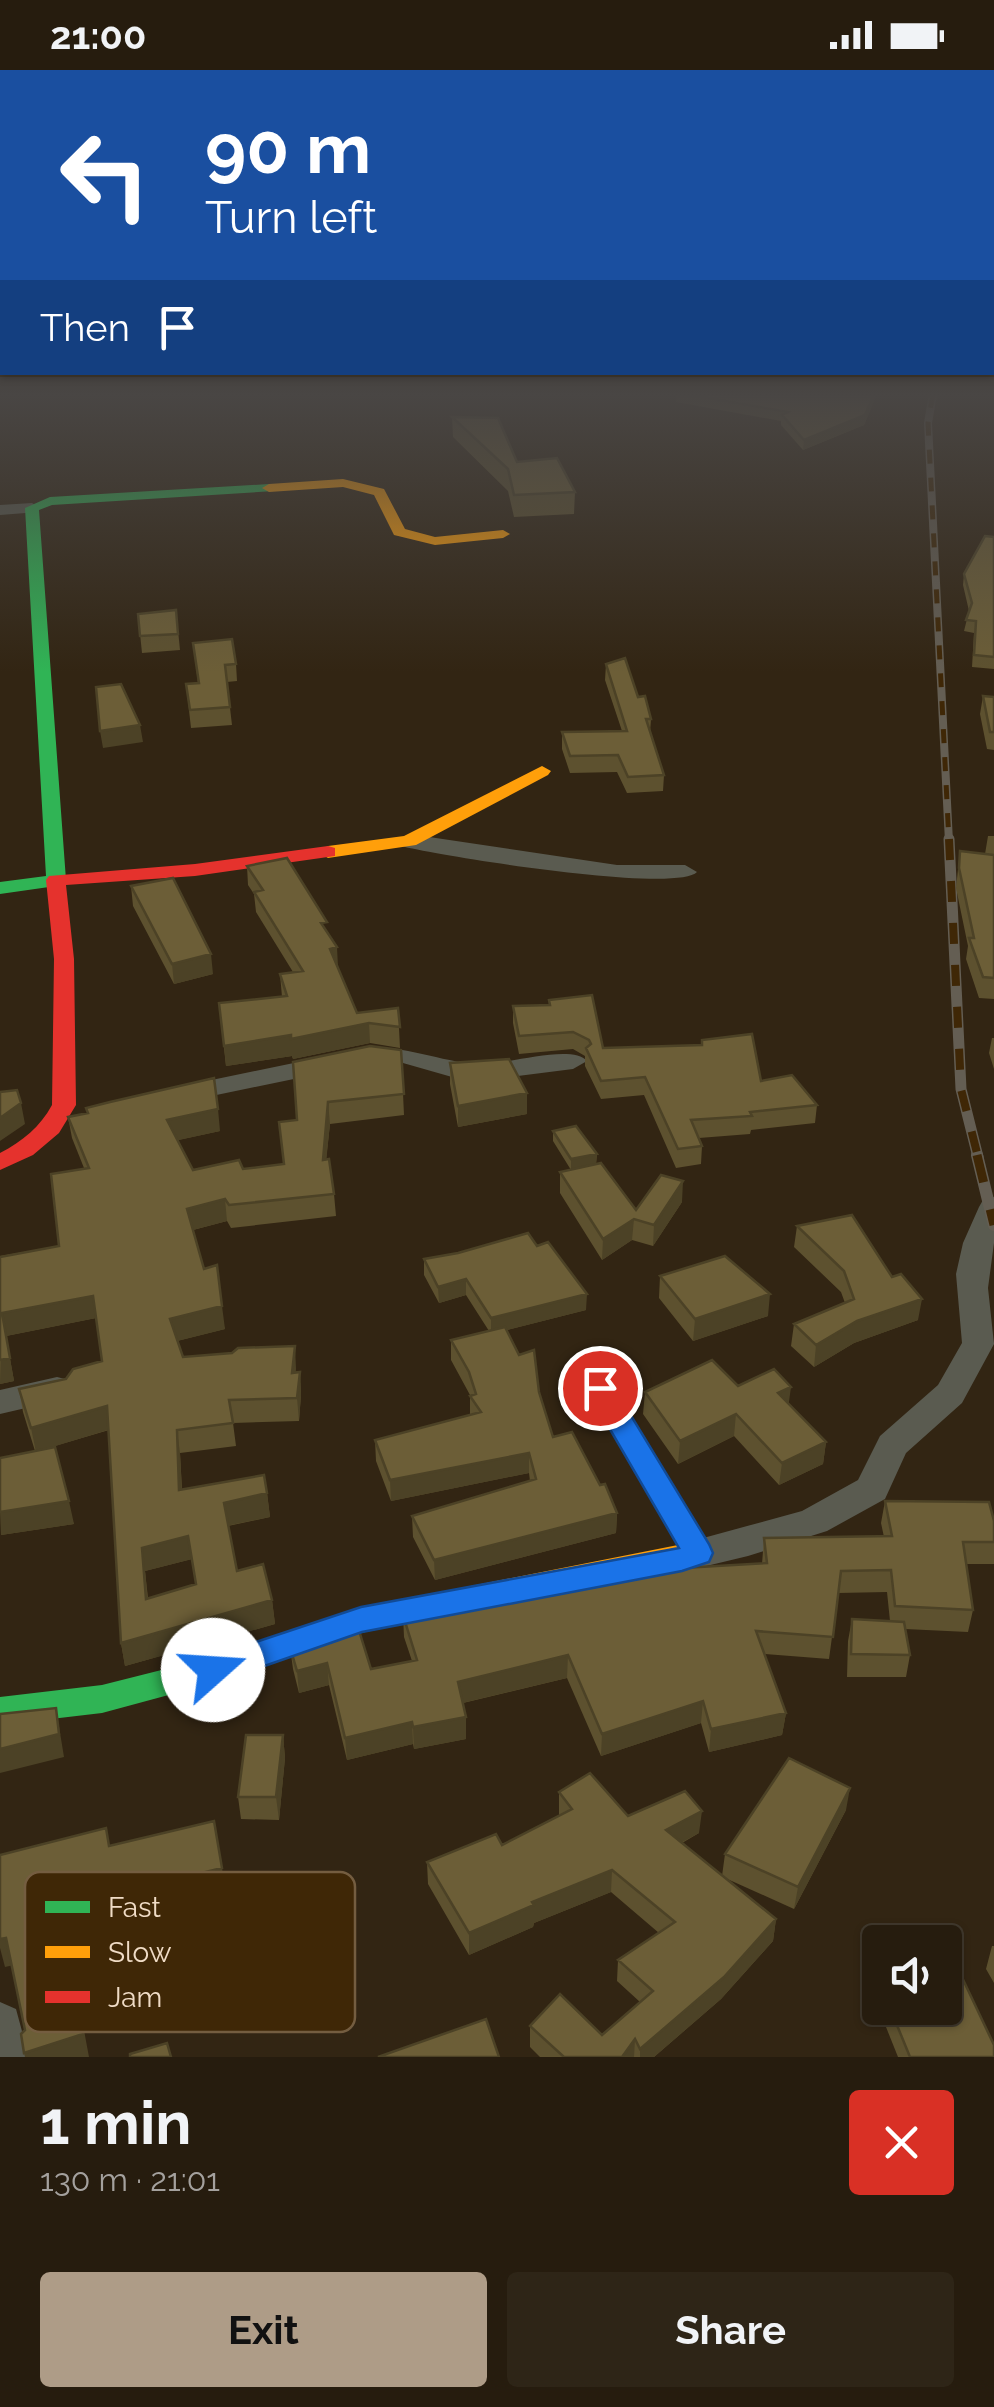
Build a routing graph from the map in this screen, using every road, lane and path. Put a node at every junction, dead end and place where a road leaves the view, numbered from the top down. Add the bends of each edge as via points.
1 (274, 487) edge
2 (360, 487) edge
3 (32, 508) junction
4 (0, 510) edge
5 (503, 534) dead end
6 (542, 771) dead end
7 (410, 841) junction
8 (685, 872) dead end
9 (56, 880) junction
10 (0, 888) edge
11 (573, 1061) dead end
12 (144, 1102) edge
13 (88, 1117) edge
14 (51, 1128) junction
15 (0, 1162) edge
16 (994, 1207) edge
17 (600, 1388) dead end
18 (58, 1389) edge
19 (0, 1402) edge
20 (698, 1553) junction
21 (0, 1711) edge
22 (0, 2024) edge
23 (6, 2057) edge

1 - 3 street
2 - 5 street via 379,492 399,532 414,539
3 - 4 street
3 - 9 street
6 - 7 street
7 - 8 street via 617,872
7 - 9 street via 196,870
9 - 10 street
9 - 14 street via 64,959 64,1104
11 - 12 street via 487,1072 371,1055
13 - 14 street
14 - 15 street
16 - 20 street via 972,1264 969,1297 978,1343 950,1394 892,1445 872,1489 814,1521
17 - 20 street
18 - 19 street
20 - 21 street via 361,1620 102,1699
22 - 23 street

